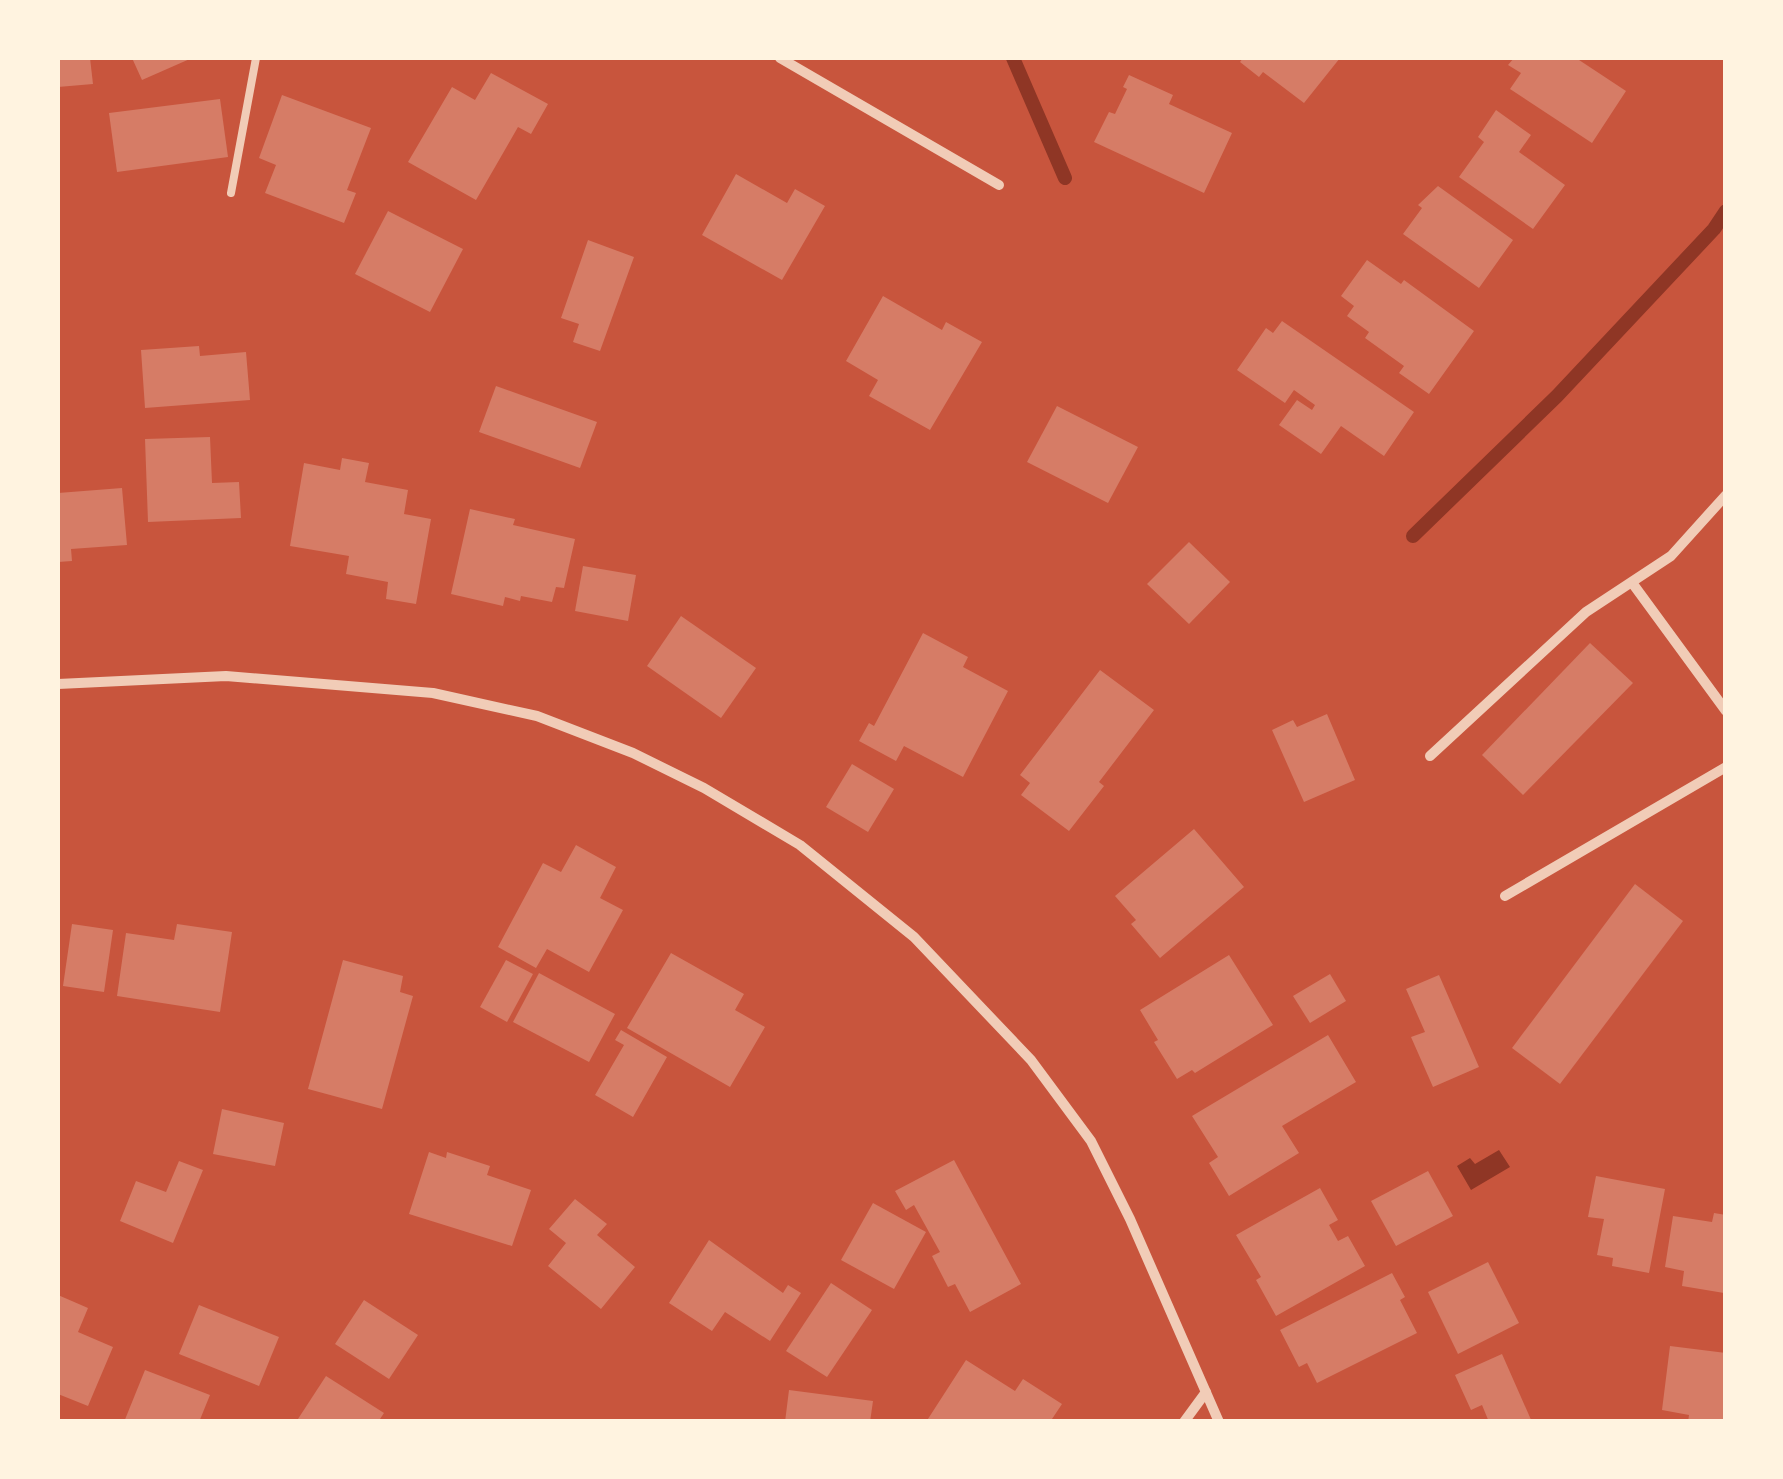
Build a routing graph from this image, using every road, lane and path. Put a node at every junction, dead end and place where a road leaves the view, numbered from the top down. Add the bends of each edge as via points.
1 (256, 58) edge
2 (780, 58) edge
3 (999, 185) dead end
4 (231, 193) dead end
5 (1726, 495) edge
6 (1632, 584) junction
7 (58, 684) edge
8 (1726, 711) edge
9 (1430, 756) dead end
10 (1726, 766) edge
11 (1505, 896) dead end
12 (1206, 1392) junction
13 (1184, 1422) edge
14 (1219, 1422) edge

1 - 4 lane
2 - 3 street
5 - 6 street via 1671,556
6 - 8 street
6 - 9 street via 1586,612
7 - 12 street via 226,676 434,693 536,716 633,753 800,844 914,937 1031,1060 1091,1141
10 - 11 street
12 - 13 street
12 - 14 street

